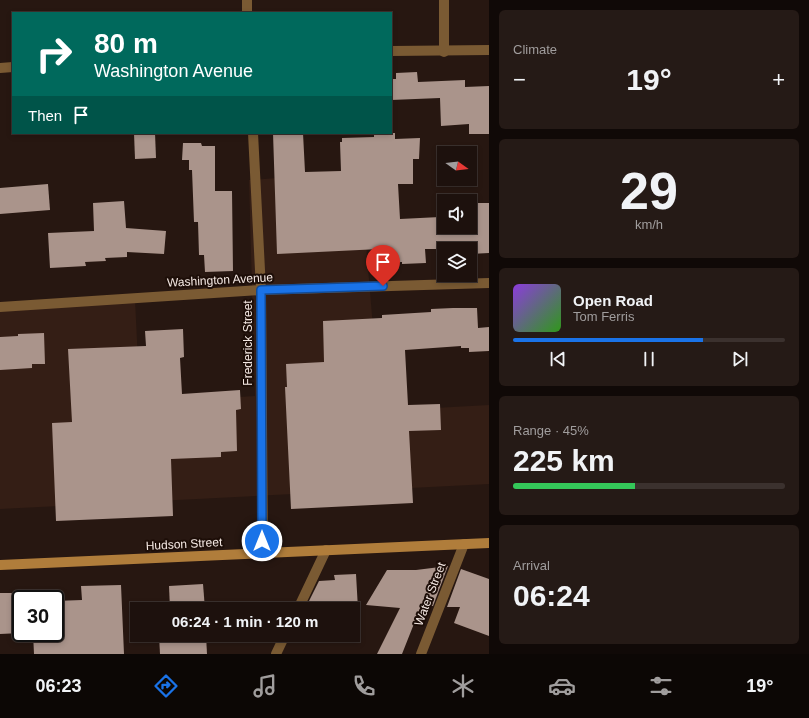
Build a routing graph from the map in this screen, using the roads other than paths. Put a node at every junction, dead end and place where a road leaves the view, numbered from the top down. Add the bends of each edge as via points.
1 (247, 0) edge
2 (444, 0) edge
3 (247, 12) edge
4 (489, 50) edge
5 (392, 51) edge
6 (444, 52) junction
7 (12, 67) edge
8 (0, 68) edge
9 (254, 134) edge
10 (489, 283) edge
11 (261, 290) junction
12 (0, 307) edge
13 (489, 543) edge
14 (464, 544) junction
15 (326, 550) junction
16 (263, 553) junction
17 (0, 565) edge
18 (301, 602) edge
19 (282, 642) edge
20 (276, 654) edge
21 (421, 654) edge

1 - 3 street
2 - 6 street
4 - 6 street
5 - 6 street
7 - 8 street
9 - 11 street, Frederick Street
10 - 11 street, Washington Avenue
11 - 12 street, Washington Avenue
11 - 16 street, Frederick Street
13 - 14 main road, Hudson Street
14 - 15 main road, Hudson Street
14 - 21 street, Water Street
15 - 16 main road, Hudson Street
15 - 18 street
16 - 17 main road, Hudson Street
19 - 20 street

